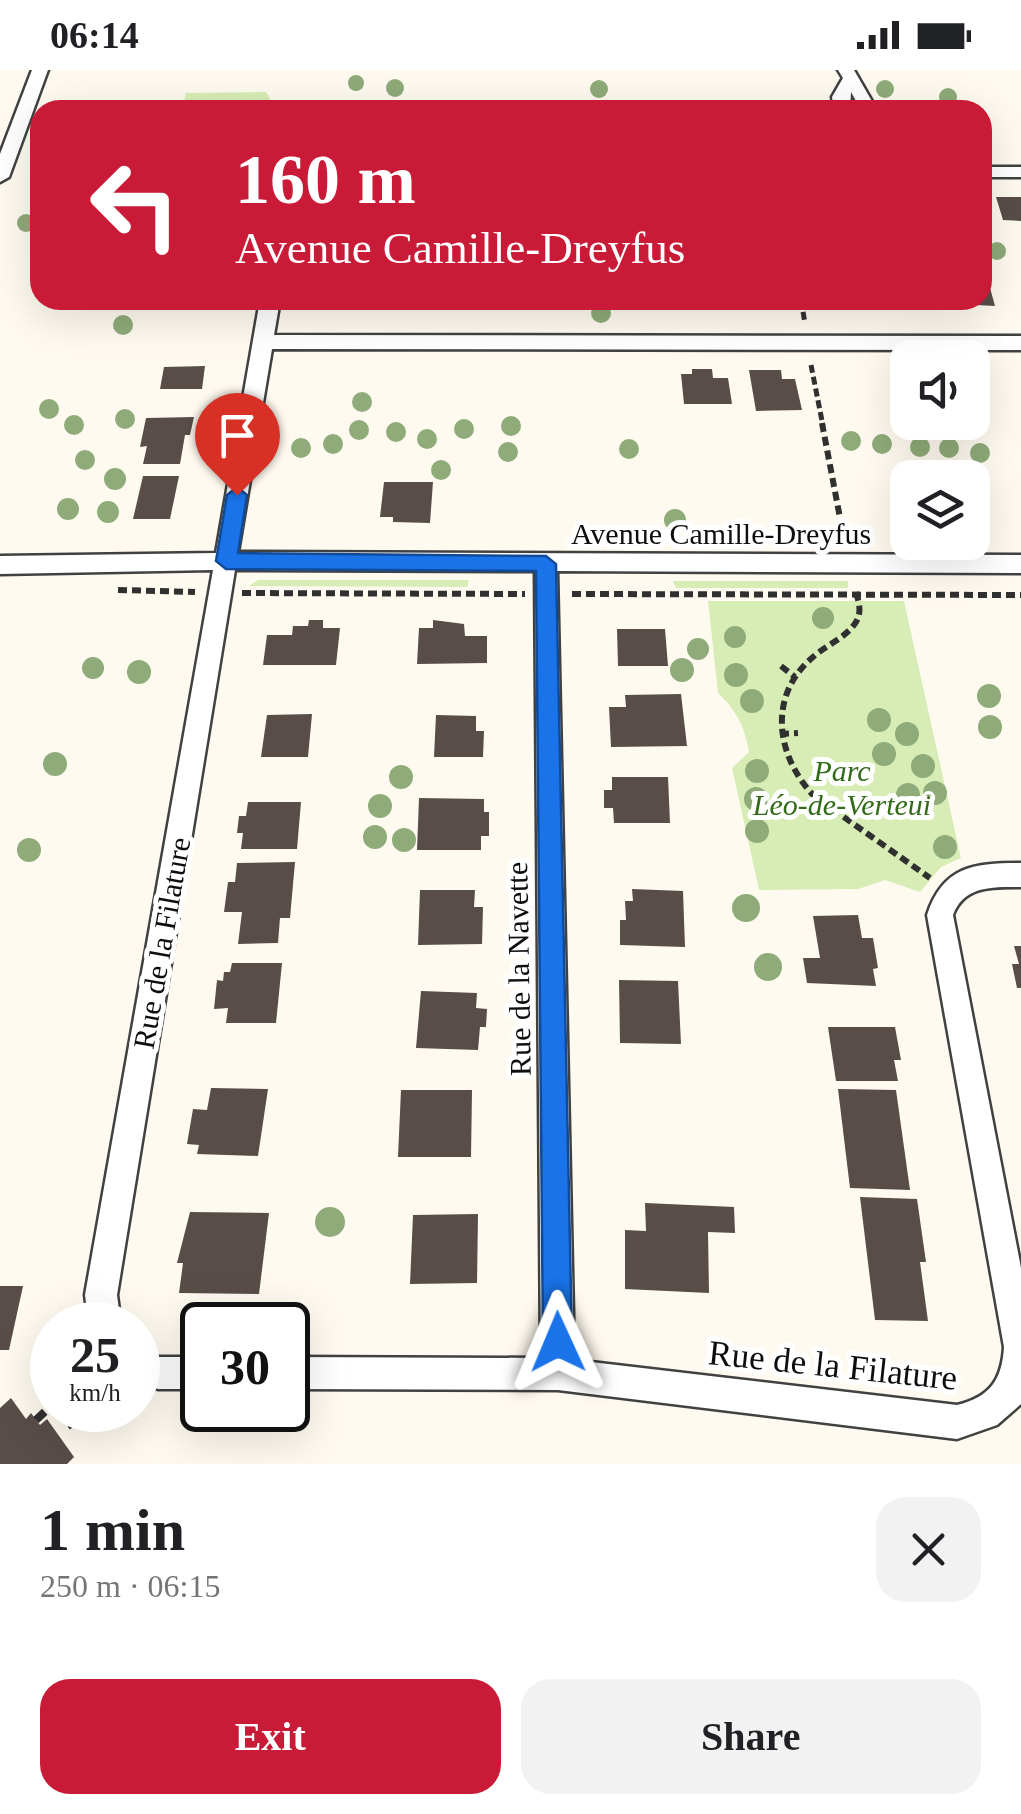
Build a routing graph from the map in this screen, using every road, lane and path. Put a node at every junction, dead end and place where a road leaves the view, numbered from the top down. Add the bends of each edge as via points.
1 (40, 70) edge
2 (848, 76) edge
3 (840, 100) edge
4 (864, 100) edge
5 (992, 172) edge
6 (1021, 172) edge
7 (0, 177) edge
8 (268, 310) edge
9 (802, 310) edge
10 (806, 330) dead end
11 (262, 342) junction
12 (1021, 342) edge
13 (810, 354) dead end
14 (846, 548) dead end
15 (226, 561) junction
16 (546, 564) junction
17 (1021, 564) edge
18 (0, 565) edge
19 (241, 593) dead end
20 (527, 594) dead end
21 (564, 594) dead end
22 (857, 594) junction
23 (1021, 595) edge
24 (820, 650) junction
25 (831, 659) dead end
26 (781, 666) dead end
27 (795, 678) junction
28 (798, 733) dead end
29 (780, 734) junction
30 (1021, 875) edge
31 (931, 878) dead end
32 (102, 1302) edge
33 (310, 1373) edge
34 (558, 1374) junction

1 - 7 street
2 - 3 street
2 - 4 street
5 - 6 street
8 - 11 street, Rue de la Filature
9 - 10 path
11 - 12 street
11 - 15 street, Rue de la Filature
13 - 14 path
15 - 16 street, Avenue Camille-Dreyfus
15 - 18 street, Avenue Camille-Dreyfus
15 - 32 street, Rue de la Filature
16 - 17 street, Avenue Camille-Dreyfus
16 - 34 street, Rue de la Navette
19 - 20 path
21 - 22 path, Avenue Camille-Dreyfus
22 - 23 path, Avenue Camille-Dreyfus
22 - 24 path via 854,623
24 - 25 path
24 - 27 path
26 - 27 path
27 - 29 path
28 - 29 path
29 - 31 path via 798,778 823,809
30 - 34 street, Rue de la Filature via 961,882 942,901 940,915 1020,1347 1017,1383 1007,1400 957,1422
33 - 34 street, Rue de la Filature

